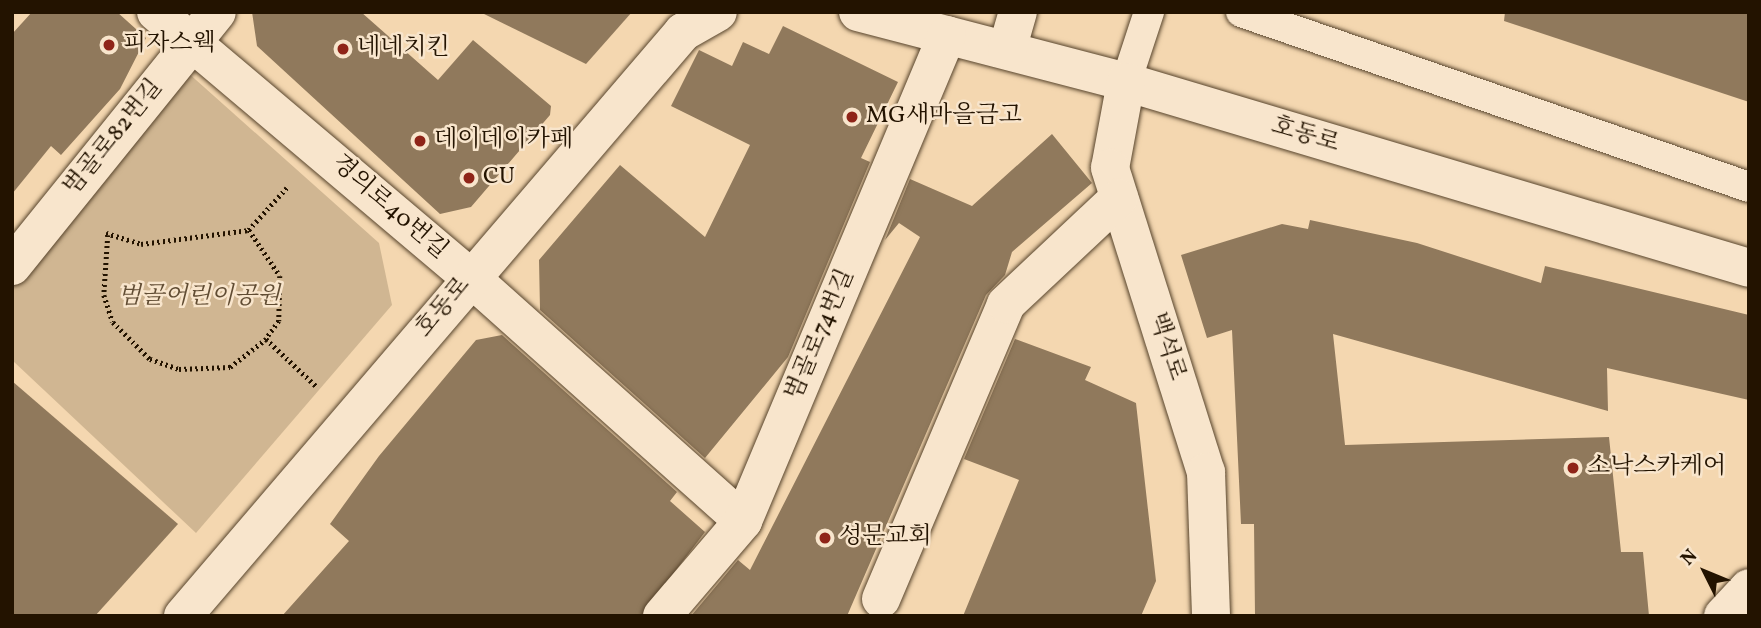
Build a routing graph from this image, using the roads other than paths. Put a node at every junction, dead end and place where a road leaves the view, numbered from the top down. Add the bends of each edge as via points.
1 (156, 12) edge
2 (718, 12) edge
3 (858, 12) edge
4 (1018, 12) edge
5 (1149, 12) edge
6 (1241, 12) edge
7 (205, 26) edge
8 (947, 35) junction
9 (1007, 50) junction
10 (1126, 82) junction
11 (1749, 187) edge
12 (1119, 198) junction
13 (12, 266) edge
14 (1749, 268) edge
15 (470, 277) junction
16 (743, 521) junction
17 (1749, 588) edge
18 (881, 599) dead end
19 (183, 616) edge
20 (662, 616) edge
21 (1211, 616) edge
22 (1723, 616) edge

1 - 7 street, 경의로40번길
2 - 15 street, 호동로 via 683,32
3 - 8 street, 호동로
4 - 9 street
5 - 10 lane
6 - 11 lane
7 - 13 street, 범골로82번길
7 - 15 street, 경의로40번길 via 321,149
8 - 9 street, 호동로
8 - 16 street, 범골로74번길
9 - 10 street, 호동로
10 - 12 street, 백석로 via 1110,168
10 - 14 street, 호동로
12 - 18 street via 1006,303
12 - 21 street, 백석로 via 1206,472
15 - 16 street, 경의로40번길
15 - 19 street, 호동로
16 - 20 street, 범골로74번길
17 - 22 street

